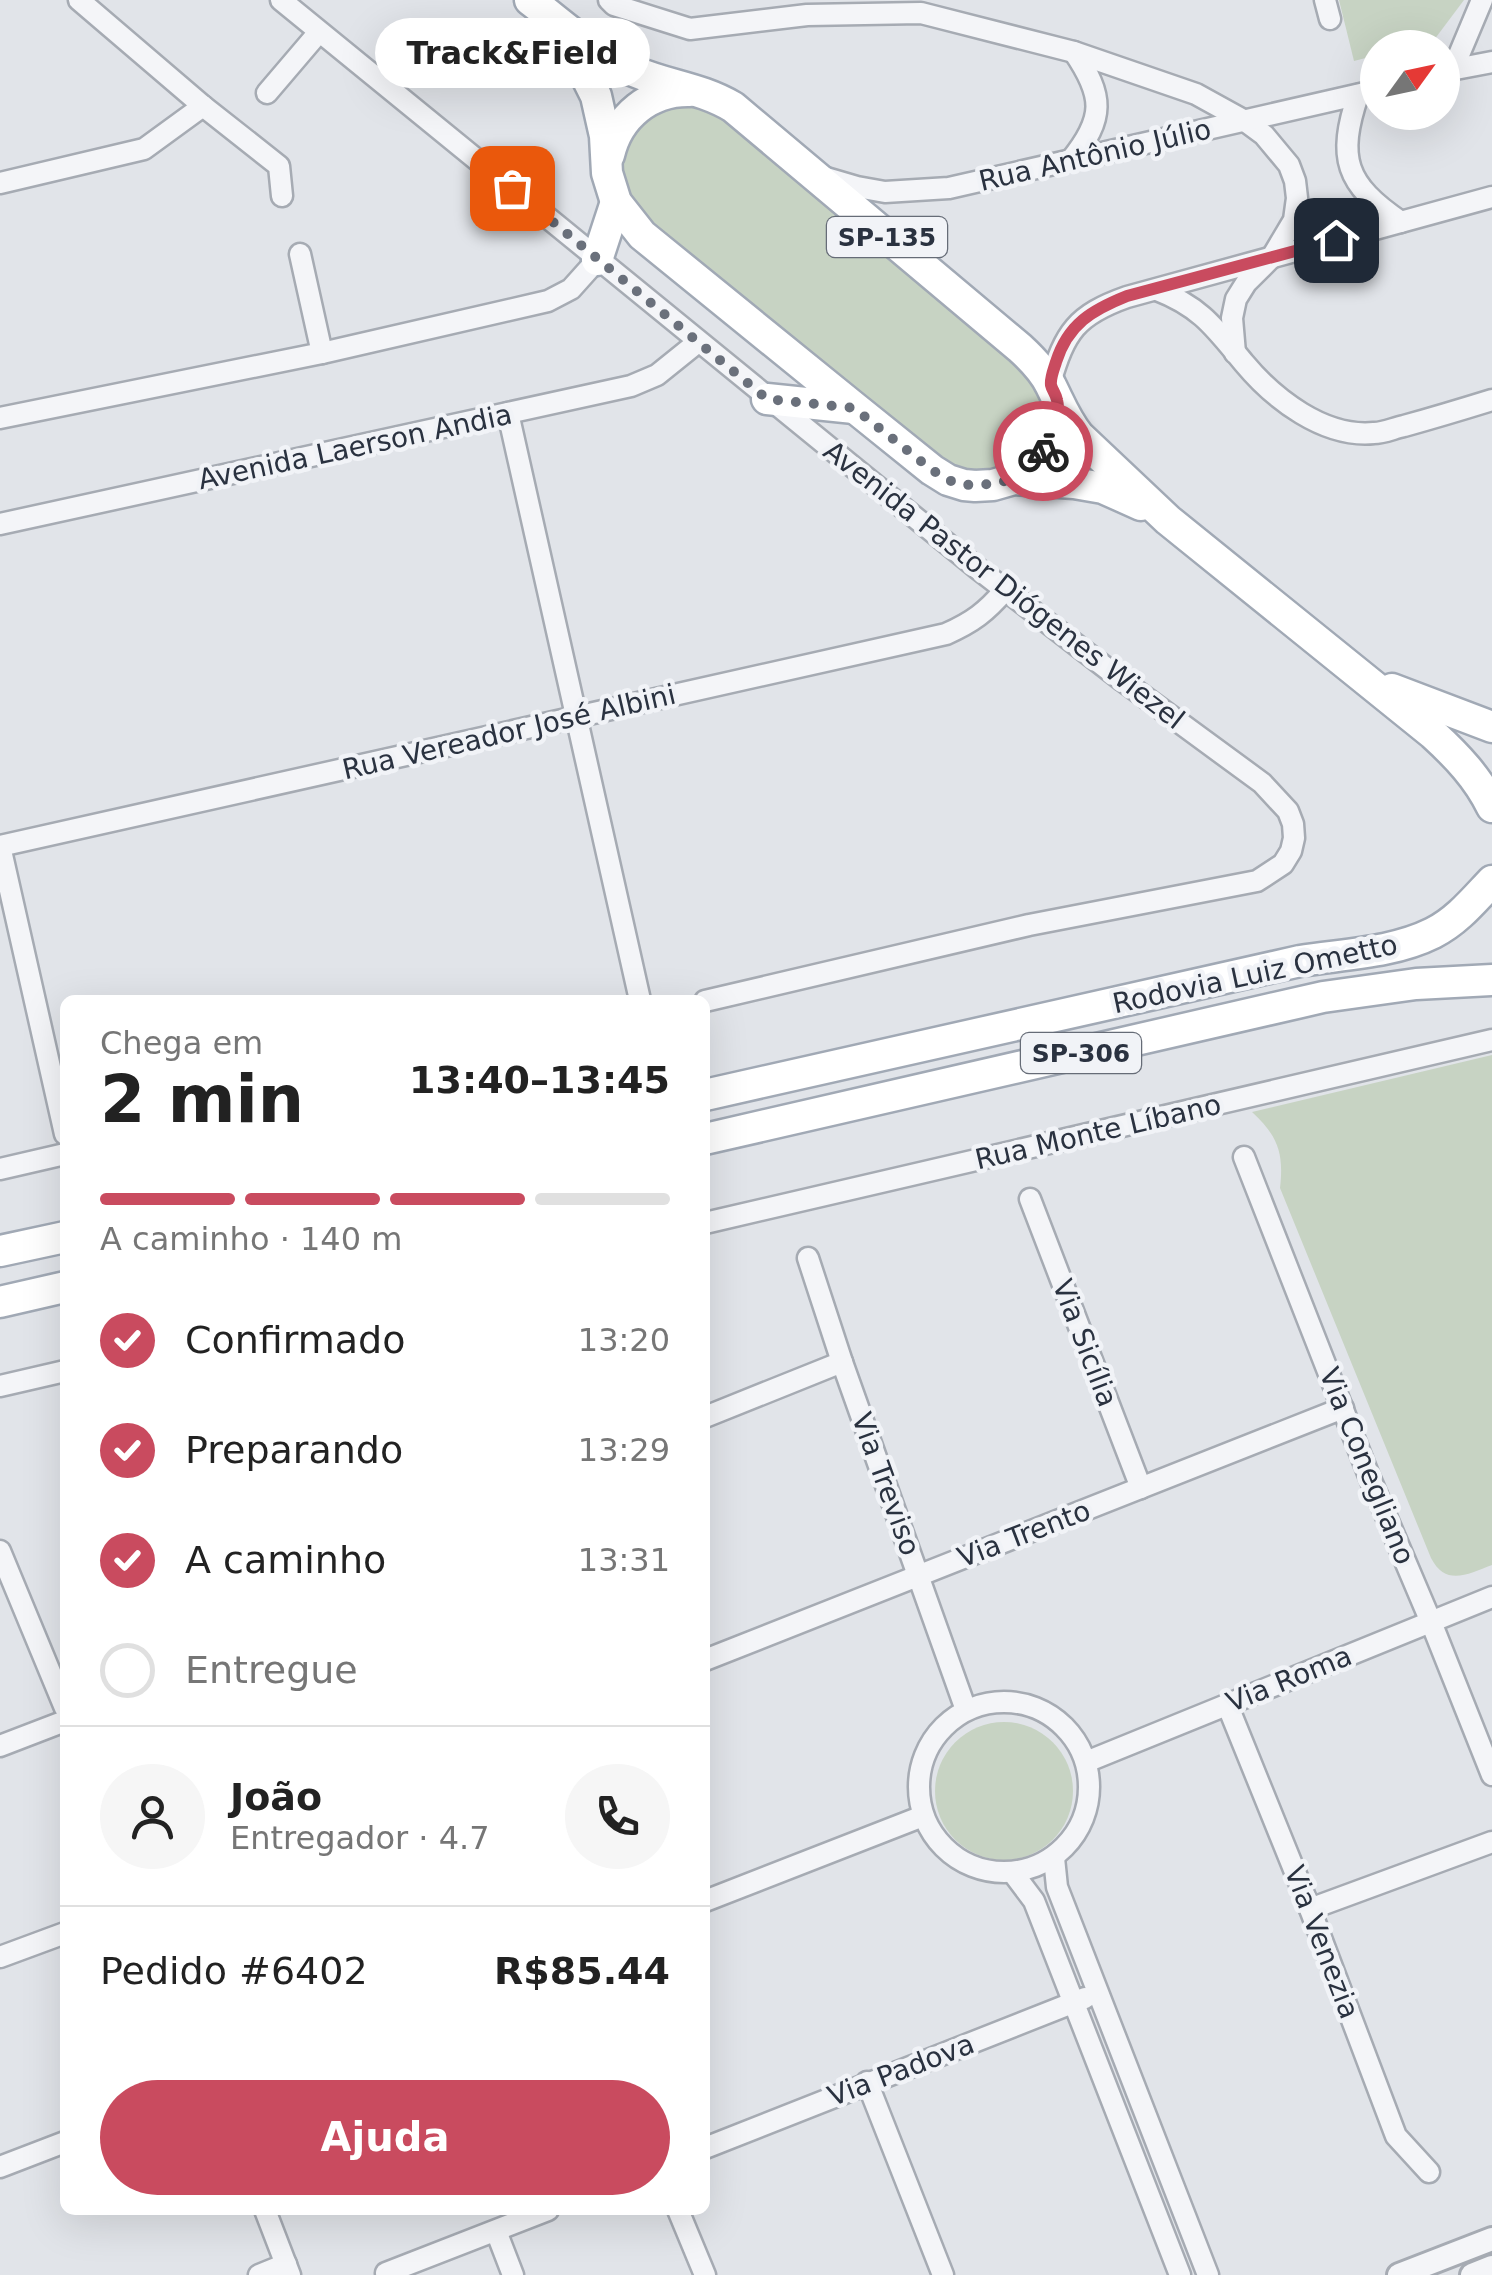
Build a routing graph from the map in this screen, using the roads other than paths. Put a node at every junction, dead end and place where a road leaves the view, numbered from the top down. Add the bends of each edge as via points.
1 (79, 0) edge
2 (280, 0) edge
3 (528, 0) edge
4 (609, 0) edge
5 (1482, 0) edge
6 (319, 32) junction
7 (1460, 45) edge
8 (1074, 52) junction
9 (1492, 62) edge
10 (1460, 68) edge
11 (696, 91) junction
12 (267, 93) dead end
13 (1360, 94) edge
14 (203, 106) junction
15 (1360, 109) edge
16 (1245, 122) junction
17 (1071, 160) junction
18 (812, 174) junction
19 (0, 183) edge
20 (611, 188) junction
21 (282, 196) dead end
22 (1492, 196) edge
23 (1401, 222) junction
24 (300, 254) dead end
25 (1272, 257) junction
26 (597, 260) junction
27 (1158, 290) junction
28 (698, 342) junction
29 (322, 352) junction
30 (1236, 353) junction
31 (1054, 393) junction
32 (767, 399) junction
33 (1492, 400) edge
34 (854, 408) junction
35 (508, 414) junction
36 (0, 418) edge
37 (1014, 479) junction
38 (1168, 520) junction
39 (0, 524) edge
40 (1004, 590) junction
41 (1370, 680) junction
42 (576, 717) junction
43 (1492, 726) edge
44 (1492, 807) edge
45 (0, 846) edge
46 (1492, 881) edge
47 (1492, 980) edge
48 (639, 995) edge
49 (710, 1000) edge
50 (1492, 1040) edge
51 (710, 1094) edge
52 (60, 1112) edge
53 (710, 1138) edge
54 (60, 1155) edge
55 (1244, 1156) dead end
56 (0, 1169) edge
57 (1030, 1199) dead end
58 (710, 1223) edge
59 (60, 1237) edge
60 (0, 1251) edge
61 (808, 1258) dead end
62 (60, 1287) edge
63 (0, 1302) edge
64 (842, 1362) junction
65 (60, 1372) edge
66 (0, 1386) edge
67 (1343, 1408) junction
68 (710, 1414) edge
69 (1140, 1488) junction
70 (0, 1551) edge
71 (918, 1575) junction
72 (1492, 1597) edge
73 (1431, 1622) junction
74 (710, 1658) edge
75 (60, 1696) edge
76 (1227, 1704) junction
77 (966, 1710) junction
78 (60, 1723) edge
79 (0, 1746) edge
80 (1086, 1762) junction
81 (1492, 1775) edge
82 (923, 1816) junction
83 (1492, 1842) edge
84 (1054, 1858) junction
85 (1013, 1873) junction
86 (710, 1900) edge
87 (1310, 1910) junction
88 (60, 1934) edge
89 (0, 1958) edge
90 (1097, 1992) junction
91 (1072, 2004) junction
92 (867, 2082) junction
93 (60, 2144) edge
94 (710, 2146) edge
95 (0, 2167) edge
96 (1428, 2172) dead end
97 (267, 2215) edge
98 (536, 2215) edge
99 (680, 2215) edge
100 (496, 2231) junction
101 (1492, 2239) edge
102 (1444, 2267) edge
103 (1492, 2267) edge
104 (288, 2270) edge
105 (1411, 2273) edge
106 (386, 2274) edge
107 (259, 2275) edge
108 (513, 2275) edge
109 (705, 2275) edge
110 (942, 2275) edge
111 (1180, 2275) edge
112 (1208, 2275) edge
113 (1472, 2275) edge

1 - 14 street
2 - 6 street, Avenida Pastor Diógenes Wiezel
3 - 11 main road, SP-135 via 624,67
3 - 20 main road, SP-135 via 588,77
4 - 8 street via 690,28 921,13
5 - 7 street
6 - 12 street
6 - 26 street, Avenida Pastor Diógenes Wiezel
8 - 16 street via 1196,94
8 - 17 street via 1098,104 1088,139
9 - 10 street
11 - 18 main road, SP-135 via 733,107
11 - 20 main road via 660,94 623,122 614,137
13 - 16 street, Rua Antônio Júlio
14 - 19 street via 144,149
14 - 21 street via 279,166
15 - 23 street via 1346,138 1348,161 1361,189
16 - 17 street, Rua Antônio Júlio
16 - 25 street via 1279,151 1296,181 1294,220
17 - 18 street, Rua Antônio Júlio via 917,192 858,188
18 - 31 main road, SP-135 via 1020,348
20 - 26 main road
20 - 34 main road, SP-135 via 642,235
22 - 23 street
23 - 25 street
24 - 29 street
25 - 27 street
25 - 30 street via 1236,299
26 - 28 street, Avenida Pastor Diógenes Wiezel
26 - 29 street via 571,290 548,302
27 - 30 street via 1196,310
27 - 31 street via 1100,306 1079,322 1065,339
28 - 32 street, Avenida Pastor Diógenes Wiezel
28 - 35 street, Avenida Laerson Andia via 658,375 631,386
29 - 36 street
30 - 33 street via 1284,402 1344,431 1374,434
31 - 37 main road via 1052,435
31 - 38 main road, SP-135 via 1078,436
32 - 34 main road
32 - 40 street, Avenida Pastor Diógenes Wiezel
34 - 37 main road, SP-135 via 948,480 976,486
35 - 39 street, Avenida Laerson Andia
35 - 42 street
37 - 38 main road, SP-135 via 1103,488
38 - 41 main road, SP-135
40 - 42 street, Rua Vereador José Albini via 980,616 946,634
40 - 49 street, Avenida Pastor Diógenes Wiezel via 1276,796 1293,824 1283,864 1257,881
41 - 43 main road, SP-135
41 - 44 main road, SP-135 via 1458,756
42 - 45 street, Rua Vereador José Albini
42 - 48 street
45 - 52 street
46 - 51 main road, Rodovia Luiz Ometto / SP-306 via 1436,932 1398,946 1300,961
47 - 53 main road, Rodovia Luiz Ometto / SP-306 via 1323,997
50 - 58 street, Rua Monte Líbano
54 - 56 street
55 - 67 street, Via Conegliano
57 - 69 street, Via Sicília
59 - 60 main road
61 - 64 street, Via Treviso
62 - 63 main road
64 - 68 street
64 - 71 street, Via Treviso
65 - 66 street
67 - 69 street, Via Trento
67 - 73 street, Via Conegliano
69 - 71 street, Via Trento
70 - 75 street
71 - 74 street, Via Trento
71 - 77 street, Via Treviso
72 - 73 street, Via Roma
73 - 76 street, Via Roma
73 - 81 street, Via Conegliano
76 - 80 street, Via Roma
76 - 87 street, Via Venezia
77 - 80 street via 990,1702 1038,1708 1076,1740
77 - 82 street via 941,1728 924,1754 918,1785
78 - 79 street
80 - 84 street via 1088,1805 1070,1843
82 - 85 street via 958,1860
82 - 86 street
83 - 87 street
84 - 85 street
84 - 90 street via 1057,1887
85 - 91 street via 1034,1901
87 - 96 street, Via Venezia via 1396,2136
88 - 89 street
90 - 91 street, Via Padova
90 - 112 street
91 - 92 street, Via Padova
91 - 111 street
92 - 94 street, Via Padova
92 - 110 street
93 - 95 street
97 - 104 street
98 - 100 street
99 - 109 street
100 - 106 street
100 - 108 street
101 - 102 street
102 - 105 street
103 - 113 street
104 - 107 street

